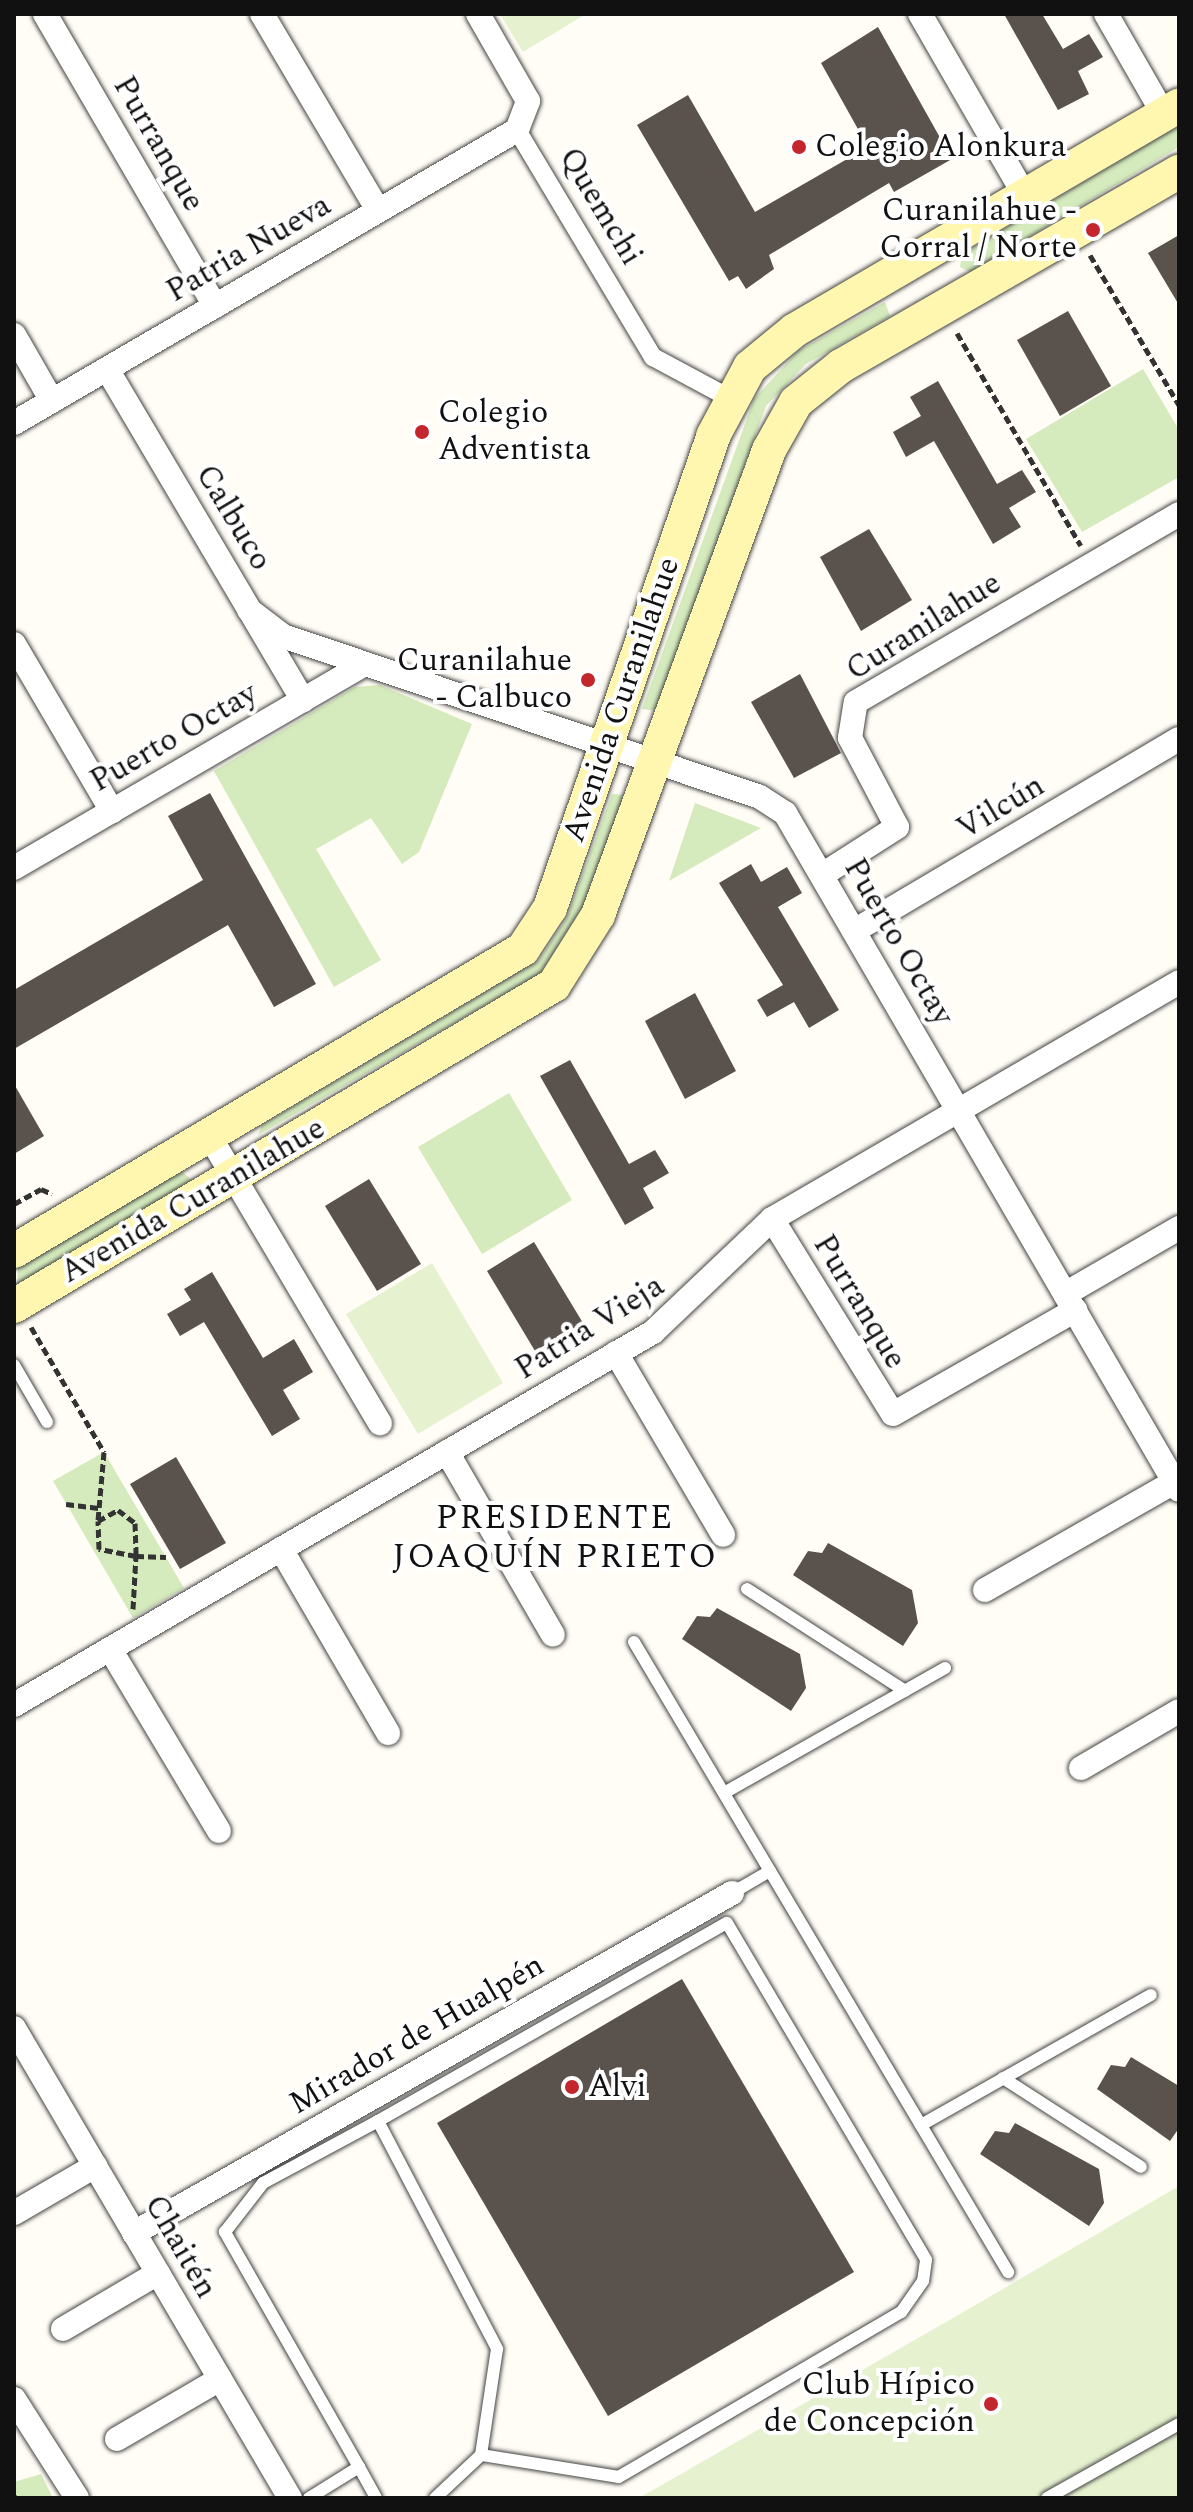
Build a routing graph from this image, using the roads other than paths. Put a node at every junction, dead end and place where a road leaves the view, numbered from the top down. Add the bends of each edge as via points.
1 (45, 14) edge
2 (262, 14) edge
3 (478, 14) edge
4 (920, 14) edge
5 (1106, 14) edge
6 (1172, 111) edge
7 (517, 130) junction
8 (1179, 172) edge
9 (1025, 196) junction
10 (378, 210) junction
11 (932, 250) junction
12 (215, 306) junction
13 (965, 312) junction
14 (14, 335) edge
15 (107, 369) junction
16 (729, 398) junction
17 (52, 401) junction
18 (14, 423) edge
19 (1179, 514) edge
20 (249, 610) junction
21 (14, 644) edge
22 (365, 664) junction
23 (303, 700) junction
24 (1179, 739) edge
25 (606, 746) junction
26 (655, 763) junction
27 (112, 811) junction
28 (14, 868) edge
29 (822, 875) junction
30 (854, 931) junction
31 (1179, 982) edge
32 (959, 1110) junction
33 (210, 1137) junction
34 (234, 1177) junction
35 (772, 1219) junction
36 (1179, 1228) edge
37 (14, 1251) edge
38 (1070, 1302) junction
39 (16, 1305) edge
40 (616, 1353) junction
41 (14, 1365) edge
42 (47, 1422) dead end
43 (380, 1423) dead end
44 (447, 1452) junction
45 (1177, 1486) edge
46 (723, 1535) dead end
47 (281, 1549) junction
48 (747, 1589) dead end
49 (985, 1590) dead end
50 (553, 1635) dead end
51 (634, 1642) dead end
52 (110, 1649) junction
53 (945, 1668) dead end
54 (905, 1691) junction
55 (14, 1705) edge
56 (1179, 1711) edge
57 (388, 1733) dead end
58 (1081, 1768) dead end
59 (724, 1793) junction
60 (219, 1831) dead end
61 (770, 1871) junction
62 (732, 1893) joint
63 (1151, 1995) dead end
64 (14, 2028) edge
65 (22, 2058) edge
66 (1003, 2078) junction
67 (378, 2121) junction
68 (921, 2125) junction
69 (95, 2166) junction
70 (1141, 2167) dead end
71 (14, 2213) edge
72 (134, 2233) junction
73 (1008, 2272) dead end
74 (158, 2273) junction
75 (63, 2329) dead end
76 (220, 2379) junction
77 (14, 2399) edge
78 (1179, 2424) edge
79 (117, 2439) dead end
80 (481, 2455) junction
81 (359, 2467) junction
82 (77, 2498) edge
83 (290, 2498) edge
84 (309, 2498) edge
85 (376, 2498) edge
86 (435, 2498) edge
87 (1047, 2498) edge

1 - 12 street, Purranque
2 - 10 street
3 - 7 street, Quemchi via 528,101
4 - 9 street
5 - 6 street
6 - 9 main road, Avenida Curanilahue
7 - 10 street, Patria Nueva
7 - 16 street, Quemchi via 653,357
8 - 13 main road, Avenida Curanilahue
9 - 11 main road, Avenida Curanilahue
10 - 12 street, Patria Nueva
11 - 13 main road
11 - 16 main road, Avenida Curanilahue via 777,342
12 - 15 street, Patria Nueva
13 - 26 main road, Avenida Curanilahue via 824,376 785,417
14 - 17 street
15 - 17 street, Patria Nueva
15 - 20 street, Calbuco
16 - 25 main road, Avenida Curanilahue
17 - 18 street, Patria Nueva
19 - 29 street, Curanilahue via 856,702 850,738 897,827
20 - 22 street, Puerto Octay via 275,632
20 - 23 street, Calbuco
21 - 27 street
22 - 23 street, Puerto Octay
22 - 25 street, Puerto Octay
23 - 27 street, Puerto Octay
24 - 30 street, Vilcún
25 - 26 street, Puerto Octay
25 - 33 main road, Avenida Curanilahue via 550,908 523,949
26 - 29 street, Puerto Octay via 777,806
26 - 34 main road, Avenida Curanilahue via 590,934 554,985
27 - 28 street, Puerto Octay
29 - 30 street, Puerto Octay
30 - 32 street, Puerto Octay
31 - 32 street, Patria Vieja
32 - 35 street, Patria Vieja
32 - 38 street, Puerto Octay
33 - 34 street
33 - 37 main road, Avenida Curanilahue
34 - 39 main road, Avenida Curanilahue
34 - 43 street
35 - 38 street, Purranque via 893,1414
35 - 40 street, Patria Vieja via 692,1302
36 - 38 street
38 - 45 street, Puerto Octay
40 - 44 street, Patria Vieja
40 - 46 street
41 - 42 lane
44 - 47 street, Patria Vieja
44 - 50 street
45 - 49 street
47 - 52 street, Patria Vieja
47 - 57 street
48 - 54 lane
51 - 59 lane
52 - 55 street, Patria Vieja
52 - 60 street
53 - 54 lane
54 - 59 lane
56 - 58 street
59 - 61 lane
61 - 62 lane
61 - 68 lane
62 - 72 street, Mirador de Hualpén
63 - 66 lane
64 - 65 street, Chaitén
65 - 69 street, Chaitén
66 - 68 lane
66 - 70 lane
67 - 80 lane via 497,2349
67 - 80 lane via 727,1923 926,2260 923,2281 901,2312 619,2477
67 - 81 lane via 263,2183 225,2232
68 - 73 lane
69 - 71 street
69 - 72 street, Chaitén
72 - 74 street, Chaitén
74 - 75 street
74 - 76 street, Chaitén
76 - 79 street
76 - 83 street, Chaitén
77 - 82 street
78 - 87 lane
80 - 86 lane
81 - 84 lane
81 - 85 lane

